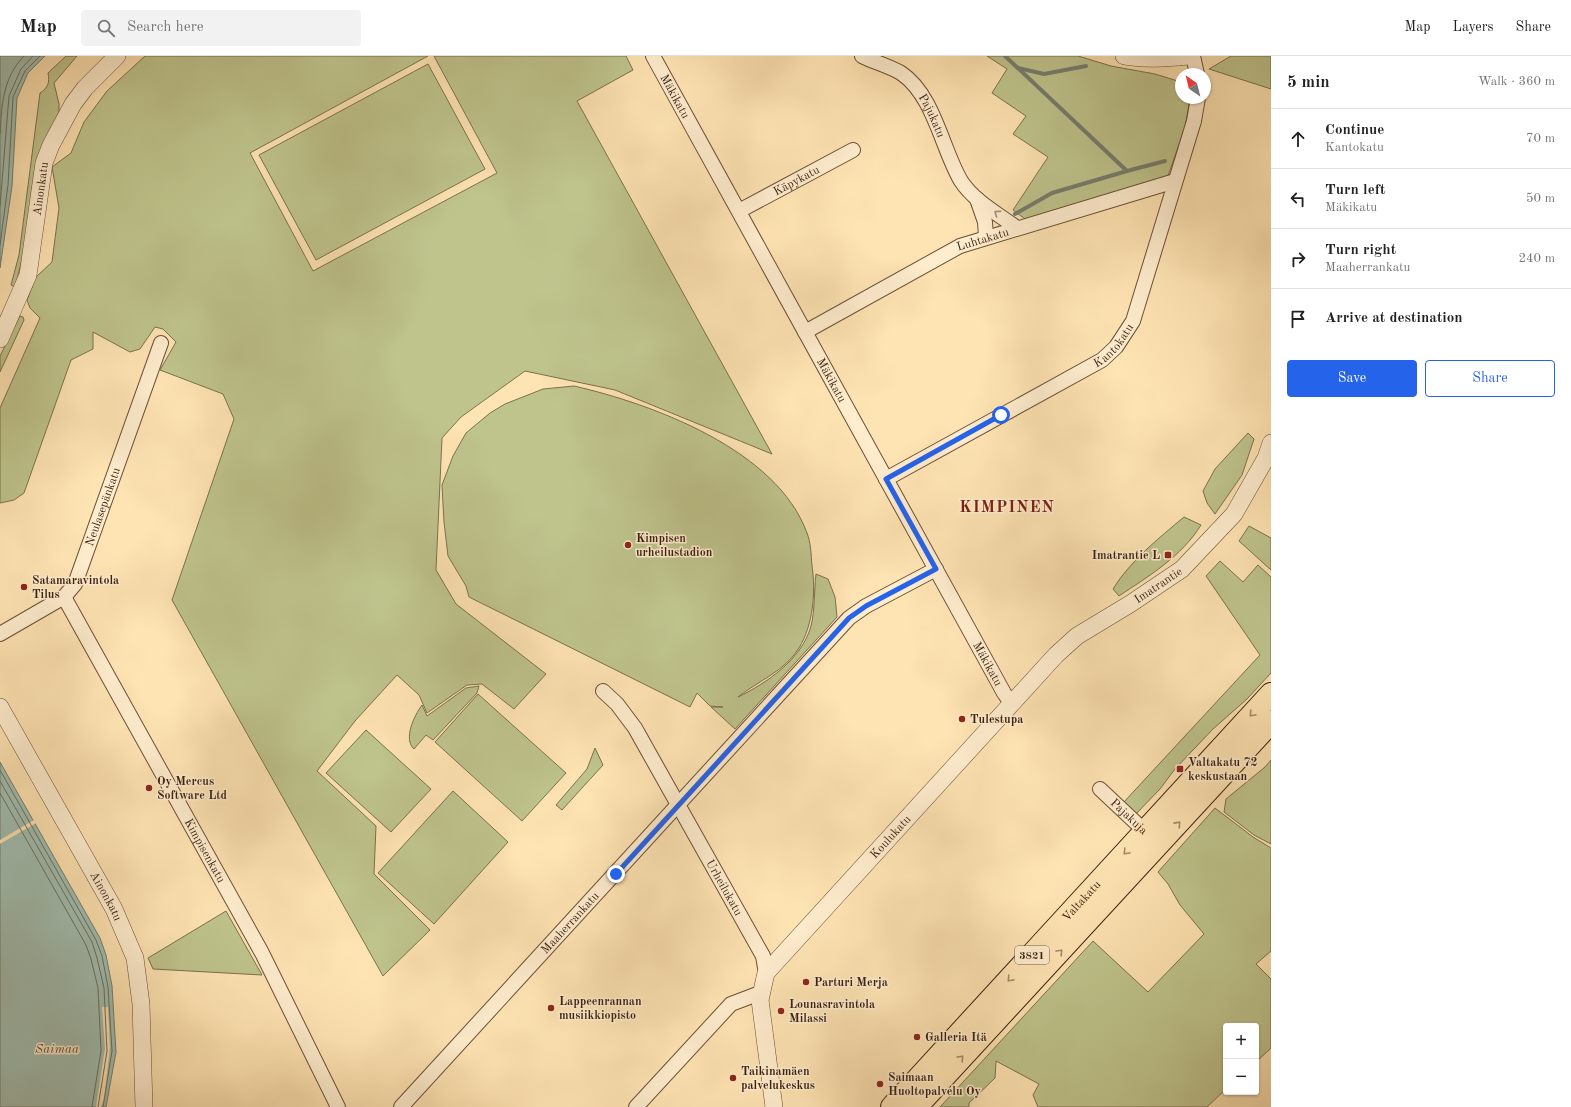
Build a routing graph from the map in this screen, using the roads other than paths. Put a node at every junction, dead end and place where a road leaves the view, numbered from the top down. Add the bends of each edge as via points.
1 (117, 56) edge
2 (653, 56) edge
3 (862, 56) edge
4 (1124, 56) edge
5 (1188, 56) edge
6 (1193, 56) edge
7 (1196, 68) edge
8 (1197, 104) edge
9 (853, 150) dead end
10 (1175, 181) junction
11 (977, 199) junction
12 (739, 211) junction
13 (1017, 228) junction
14 (986, 237) junction
15 (805, 332) junction
16 (0, 339) edge
17 (161, 343) dead end
18 (1271, 443) edge
19 (886, 479) junction
20 (936, 569) junction
21 (64, 597) junction
22 (0, 634) edge
23 (603, 691) dead end
24 (1271, 694) edge
25 (1013, 702) junction
26 (0, 707) edge
27 (1271, 722) edge
28 (1100, 789) dead end
29 (678, 805) junction
30 (1153, 838) junction
31 (766, 973) junction
32 (760, 994) junction
33 (144, 1107) edge
34 (338, 1107) edge
35 (401, 1107) edge
36 (636, 1107) edge
37 (774, 1107) edge
38 (892, 1107) edge
39 (916, 1107) edge

1 - 16 street, Ainonkatu via 73,104 51,145 44,163 28,275
2 - 12 street, Mäkikatu
3 - 11 street, Pajukatu via 901,74 919,92 930,109 962,182
4 - 5 street via 1165,59
6 - 7 street
8 - 10 street, Kantokatu
9 - 12 street, Käpykatu
10 - 13 street, Luhtakatu
10 - 19 street, Kantokatu via 1133,321 1116,347 1102,360
13 -> 11 street, Pajukatu
11 - 14 street, Pajukatu via 985,222
12 - 15 street, Mäkikatu
13 - 14 street, Luhtakatu
14 - 15 street, Luhtakatu via 960,246
15 - 19 street, Mäkikatu
17 - 21 street, Neulasepänkatu via 75,584
18 - 25 street, Imatrantie via 1266,458 1234,514 1182,569 1077,636
19 - 20 street, Mäkikatu
20 - 25 street, Mäkikatu
20 - 29 street, Maaherrankatu via 866,606 849,618
21 - 22 street, Neulasepänkatu
21 - 34 street, Kimpisenkatu via 262,953
23 - 29 street, Urheilukatu via 617,704 635,728
24 -> 30 main road, Valtakatu / 3821
25 - 31 street, Koulukatu
26 - 33 street, Ainonkatu via 114,909 135,958 141,1004
30 -> 27 main road, Valtakatu / 3821
28 - 30 street, Pajakuja
29 - 31 street, Urheilukatu via 763,956
29 - 35 street, Maaherrankatu
30 -> 38 main road, Valtakatu / 3821
39 -> 30 main road, Valtakatu / 3821
31 - 32 street, Urheilukatu
32 - 36 street via 731,1004
32 - 37 street, Urheilukatu

